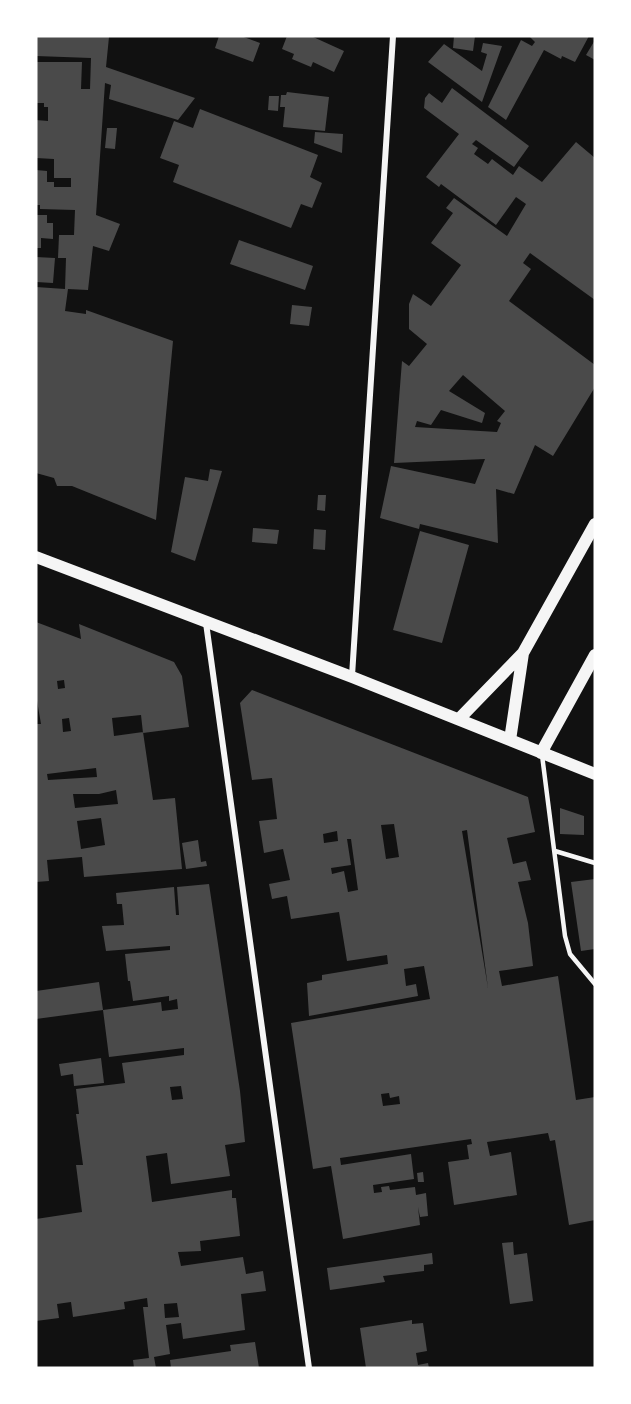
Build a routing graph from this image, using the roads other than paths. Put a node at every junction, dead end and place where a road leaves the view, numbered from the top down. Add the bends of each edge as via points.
1 (393, 36) edge
2 (595, 524) edge
3 (36, 557) edge
4 (206, 622) junction
5 (523, 653) junction
6 (595, 655) edge
7 (352, 677) junction
8 (459, 719) junction
9 (510, 740) junction
10 (542, 753) junction
11 (595, 774) edge
12 (555, 851) junction
13 (595, 864) edge
14 (595, 984) edge
15 (309, 1368) edge

1 - 7 street
2 - 5 main road
3 - 4 main road
4 - 7 main road
4 - 15 street
5 - 8 main road
5 - 9 main road
6 - 10 main road
7 - 8 main road
8 - 9 main road
9 - 10 main road
10 - 11 main road
10 - 12 lane
12 - 13 lane
12 - 14 lane via 570,954

